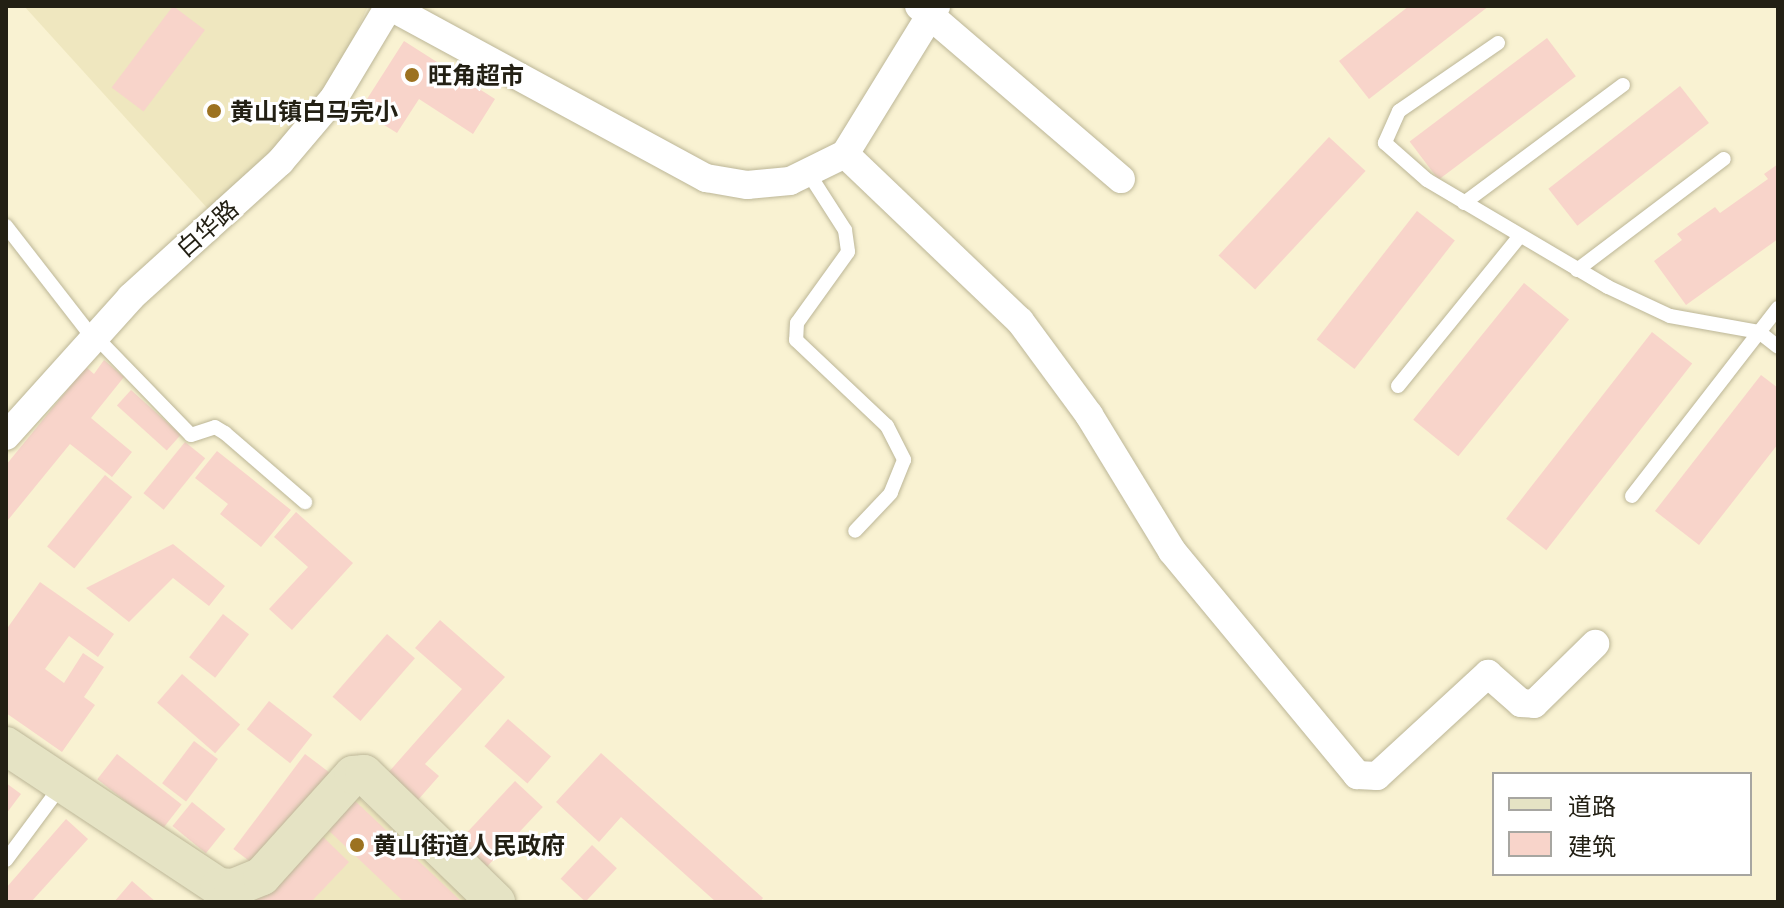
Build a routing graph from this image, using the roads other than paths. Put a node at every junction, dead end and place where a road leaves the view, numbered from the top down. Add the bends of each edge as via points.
1 (389, 6) edge
2 (928, 9) edge
3 (1498, 43) dead end
4 (1623, 85) dead end
5 (845, 154) junction
6 (1724, 159) dead end
7 (809, 174) junction
8 (1121, 179) dead end
9 (1464, 203) junction
10 (6, 226) edge
11 (1519, 237) junction
12 (1577, 270) junction
13 (1778, 308) edge
14 (1759, 332) junction
15 (93, 336) junction
16 (1778, 347) edge
17 (1398, 386) dead end
18 (6, 436) edge
19 (1632, 496) dead end
20 (305, 502) dead end
21 (855, 531) dead end
22 (1595, 644) dead end
23 (6, 746) edge
24 (61, 785) junction
25 (6, 860) edge
26 (496, 902) edge

1 - 7 street via 706,178 747,185
1 - 15 street, 白华路 via 334,98 290,152
2 - 5 street
2 - 8 street
3 - 9 lane via 1399,111 1385,143
4 - 9 lane
5 - 7 street
5 - 22 street via 1020,321 1089,415 1172,551 1357,775 1377,776 1488,674 1521,703 1534,704
6 - 12 lane
7 - 21 lane via 845,230 848,252 797,323 796,340 887,426 904,460 891,493
9 - 11 lane
10 - 15 lane
11 - 12 lane
11 - 17 lane
12 - 14 lane via 1670,316
13 - 14 lane
14 - 16 lane
14 - 19 lane
15 - 18 street, 白华路
15 - 20 lane via 191,435 215,427
23 - 24 street
24 - 25 lane
24 - 26 street via 219,887 233,888 262,876 353,775 364,774

